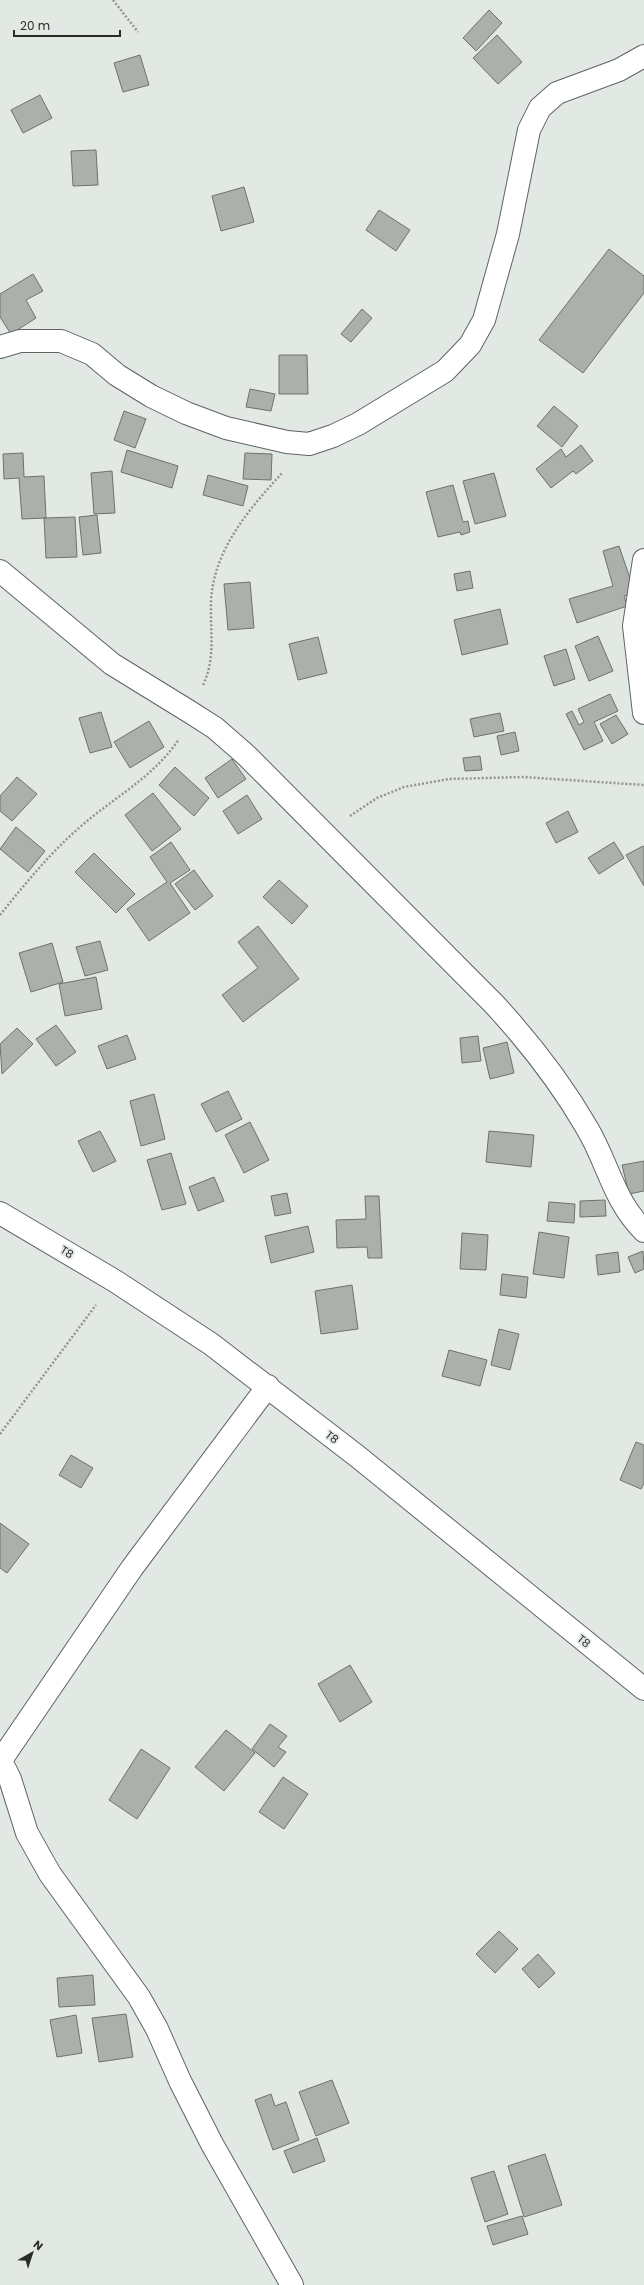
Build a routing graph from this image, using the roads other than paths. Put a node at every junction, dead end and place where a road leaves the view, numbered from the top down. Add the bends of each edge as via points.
1 (644, 56) edge
2 (0, 347) edge
3 (644, 560) edge
4 (0, 571) edge
5 (644, 713) edge
6 (0, 1213) edge
7 (644, 1231) edge
8 (268, 1386) junction
9 (644, 1690) edge
10 (0, 1759) edge
11 (292, 2285) edge

1 - 2 street via 620,70 557,93 540,108 529,130 508,234 484,320 470,345 445,371 404,398 333,436 309,444 260,437 226,428 186,413 131,383 92,354 61,341 20,341
3 - 5 street via 634,626
4 - 7 street via 112,664 215,728 246,755 517,1029 545,1064 588,1129 612,1185 634,1221
6 - 8 street, T8 via 115,1281 211,1344
8 - 9 street, T8
8 - 10 street via 132,1568
10 - 11 street via 10,1779 27,1833 50,1874 139,1997 212,2144

